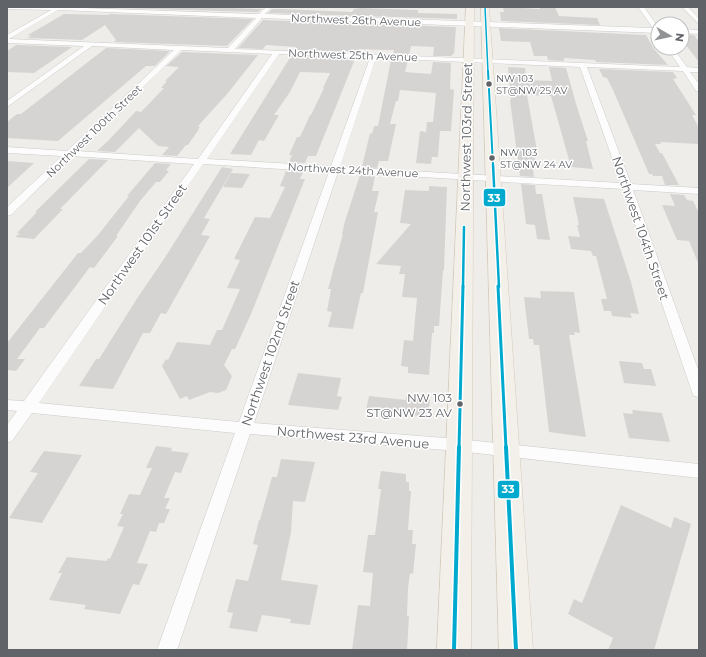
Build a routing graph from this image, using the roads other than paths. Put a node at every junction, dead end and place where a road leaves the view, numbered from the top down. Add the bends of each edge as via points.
1 (7, 7) edge
2 (269, 7) edge
3 (470, 7) edge
4 (485, 7) edge
5 (642, 7) edge
6 (685, 7) edge
7 (58, 8) edge
8 (261, 16) junction
9 (650, 19) edge
10 (699, 22) edge
11 (469, 24) junction
12 (486, 24) junction
13 (650, 31) edge
14 (7, 38) edge
15 (7, 41) edge
16 (90, 45) junction
17 (180, 48) junction
18 (230, 50) junction
19 (277, 52) junction
20 (374, 56) junction
21 (675, 56) edge
22 (468, 60) junction
23 (488, 61) junction
24 (583, 65) junction
25 (685, 70) junction
26 (699, 70) edge
27 (699, 89) edge
28 (7, 105) edge
29 (7, 150) edge
30 (70, 153) junction
31 (200, 161) junction
32 (334, 169) junction
33 (466, 177) junction
34 (493, 178) junction
35 (627, 187) junction
36 (699, 191) edge
37 (7, 213) edge
38 (699, 392) edge
39 (7, 405) edge
40 (28, 408) junction
41 (244, 428) junction
42 (7, 437) edge
43 (458, 445) junction
44 (506, 450) junction
45 (699, 471) edge
46 (167, 650) edge
47 (454, 650) edge
48 (516, 650) edge

1 - 7 street, Northwest 26th Avenue
2 - 8 street
3 - 11 main road, Northwest 103rd Street
4 - 12 main road, Northwest 103rd Street
5 - 9 street
6 - 10 street
7 - 8 street, Northwest 26th Avenue
7 - 14 street
8 - 11 street, Northwest 26th Avenue
8 - 18 street
11 - 12 street, Northwest 26th Avenue
11 - 22 main road, Northwest 103rd Street
12 - 13 street, Northwest 26th Avenue
12 - 23 main road, Northwest 103rd Street
15 - 16 street, Northwest 25th Avenue
16 - 17 street, Northwest 25th Avenue
16 - 28 street
17 - 18 street, Northwest 25th Avenue
17 - 30 street, Northwest 100th Street
18 - 19 street, Northwest 25th Avenue
19 - 20 street, Northwest 25th Avenue
19 - 31 street, Northwest 101st Street
20 - 22 street, Northwest 25th Avenue
20 - 32 street, Northwest 102nd Street
21 - 25 street
22 - 23 street, Northwest 25th Avenue
22 - 33 main road, Northwest 103rd Street
23 - 24 street, Northwest 25th Avenue
23 - 34 main road, Northwest 103rd Street
24 - 25 street, Northwest 25th Avenue
24 - 35 street, Northwest 104th Street
25 - 26 street, Northwest 25th Avenue
25 - 27 street
29 - 30 street, Northwest 24th Avenue
30 - 31 street, Northwest 24th Avenue
30 - 37 street, Northwest 100th Street
31 - 32 street, Northwest 24th Avenue
31 - 40 street, Northwest 101st Street
32 - 33 street, Northwest 24th Avenue
32 - 41 street, Northwest 102nd Street
33 - 34 street, Northwest 24th Avenue
33 - 43 main road, Northwest 103rd Street
34 - 35 street, Northwest 24th Avenue
34 - 44 main road, Northwest 103rd Street
35 - 36 street, Northwest 24th Avenue
35 - 38 street, Northwest 104th Street
39 - 40 street, Northwest 23rd Avenue
40 - 41 street, Northwest 23rd Avenue
40 - 42 street, Northwest 101st Street
41 - 43 street, Northwest 23rd Avenue
41 - 46 street, Northwest 102nd Street
43 - 44 street, Northwest 23rd Avenue
43 - 47 main road, Northwest 103rd Street
44 - 45 street, Northwest 23rd Avenue
44 - 48 main road, Northwest 103rd Street

